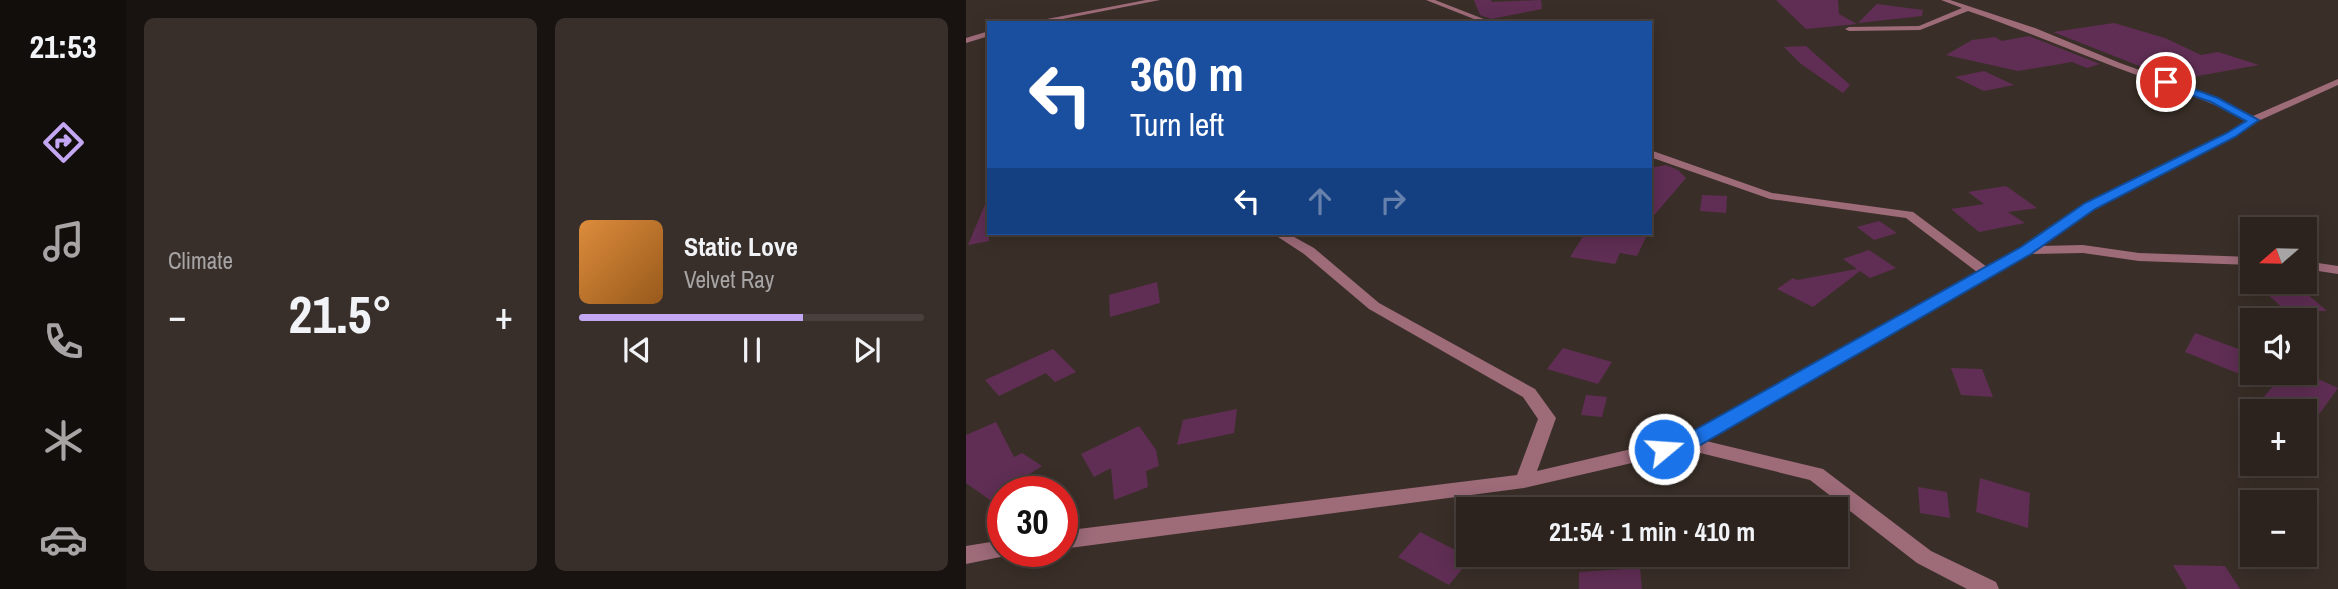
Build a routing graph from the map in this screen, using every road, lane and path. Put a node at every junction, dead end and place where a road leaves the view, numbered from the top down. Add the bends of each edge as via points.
1 (1157, 0) edge
2 (1429, 0) edge
3 (1944, 0) edge
4 (1966, 9) junction
5 (1041, 21) edge
6 (1486, 21) edge
7 (1849, 29) dead end
8 (987, 34) edge
9 (966, 41) edge
10 (2338, 80) edge
11 (2253, 120) junction
12 (1652, 154) edge
13 (1281, 235) edge
14 (2026, 250) junction
15 (2240, 261) edge
16 (2317, 267) edge
17 (2338, 270) edge
18 (1987, 273) junction
19 (1688, 443) junction
20 (1524, 481) junction
21 (1078, 538) edge
22 (987, 552) edge
23 (966, 555) edge
24 (1988, 589) edge

1 - 5 street
2 - 6 street
3 - 4 street
4 - 7 street via 1920,28
4 - 11 street via 2214,100
8 - 9 street
10 - 11 street
11 - 14 street via 2090,206
12 - 18 street via 1770,196 1909,215
13 - 20 street via 1309,251 1374,306 1529,393 1547,418
14 - 15 street via 2084,249 2139,257
14 - 18 street
16 - 17 street
18 - 19 street
19 - 20 street
19 - 24 street via 1816,474 1924,557
20 - 21 street
22 - 23 street

